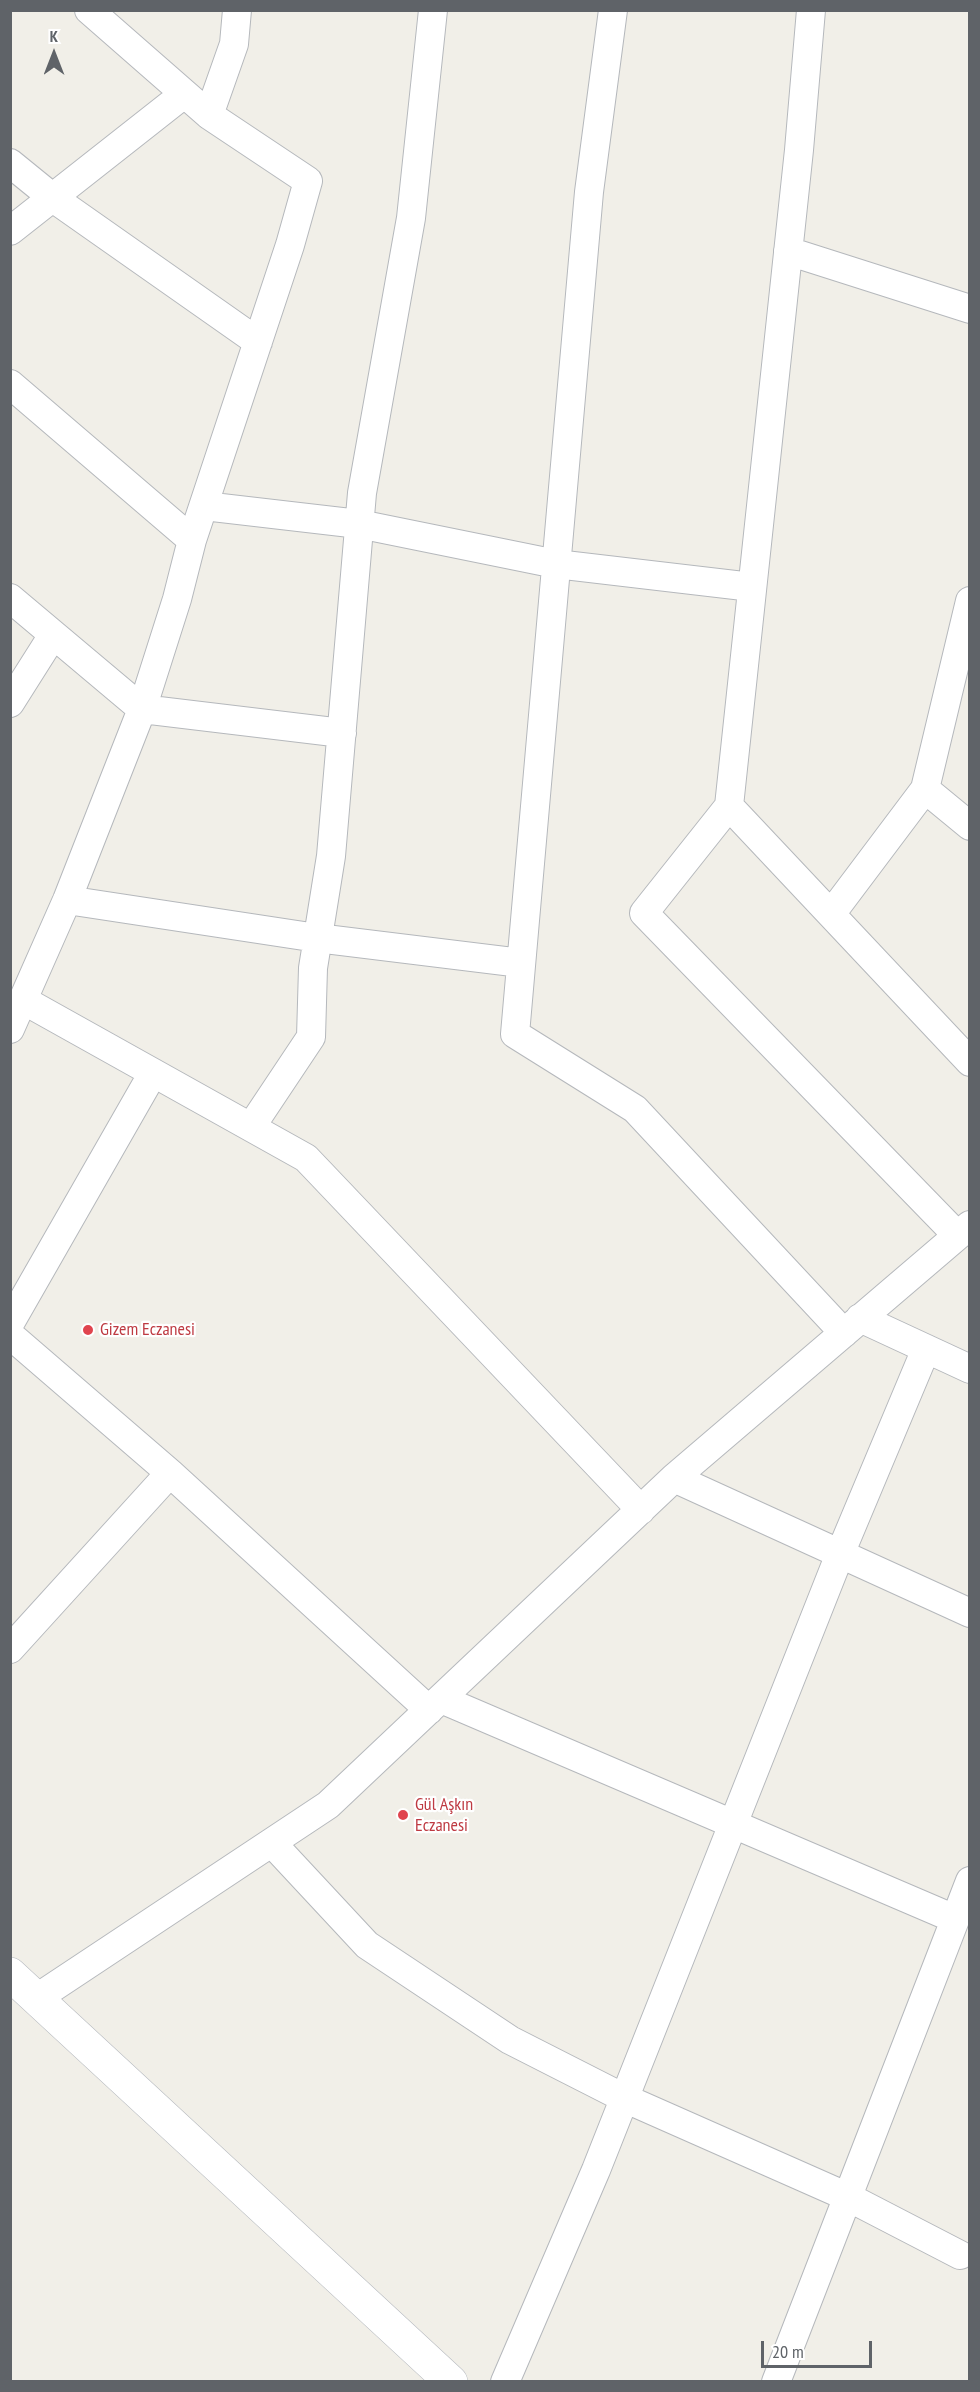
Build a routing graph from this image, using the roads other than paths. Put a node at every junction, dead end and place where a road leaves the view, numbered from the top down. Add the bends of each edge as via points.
1 (89, 10) edge
2 (237, 10) edge
3 (433, 10) edge
4 (613, 10) edge
5 (811, 10) edge
6 (184, 94) junction
7 (209, 115) junction
8 (10, 163) edge
9 (53, 198) junction
10 (10, 231) edge
11 (788, 251) junction
12 (969, 309) edge
13 (258, 342) junction
14 (10, 384) edge
15 (204, 506) junction
16 (359, 524) junction
17 (192, 540) junction
18 (556, 564) junction
19 (752, 587) junction
20 (10, 598) edge
21 (969, 601) edge
22 (53, 634) junction
23 (10, 704) edge
24 (142, 709) junction
25 (342, 733) junction
26 (925, 789) junction
27 (729, 806) junction
28 (969, 826) edge
29 (67, 900) junction
30 (831, 914) junction
31 (318, 938) junction
32 (521, 963) junction
33 (23, 999) junction
34 (10, 1029) edge
35 (969, 1062) edge
36 (153, 1073) junction
37 (251, 1128) junction
38 (963, 1230) edge
39 (10, 1323) edge
40 (852, 1326) junction
41 (10, 1335) edge
42 (926, 1348) junction
43 (969, 1369) edge
44 (170, 1473) junction
45 (674, 1478) junction
46 (641, 1510) junction
47 (840, 1554) junction
48 (969, 1613) edge
49 (10, 1649) edge
50 (435, 1705) junction
51 (734, 1822) junction
52 (272, 1843) junction
53 (969, 1881) edge
54 (955, 1919) junction
55 (10, 1974) edge
56 (37, 1998) junction
57 (624, 2098) junction
58 (848, 2197) junction
59 (960, 2255) dead end
60 (451, 2382) edge
61 (505, 2382) edge
62 (776, 2382) edge

1 - 6 street
2 - 7 street via 234,44
3 - 16 street via 411,218
4 - 18 street via 589,192
5 - 11 street
6 - 7 street
6 - 9 street
7 - 13 street via 308,181
8 - 9 street
9 - 10 street
9 - 13 street
11 - 12 street
11 - 19 street
13 - 15 street
14 - 17 street
15 - 16 street
15 - 17 street
16 - 18 street
16 - 25 street
17 - 24 street
18 - 19 street
18 - 32 street
19 - 27 street
20 - 22 street
21 - 26 street
22 - 23 street
22 - 24 street
24 - 25 street
24 - 29 street
25 - 31 street via 331,856
26 - 28 street
26 - 30 street
27 - 30 street
27 - 38 street via 644,913
29 - 31 street
29 - 33 street
30 - 35 street
31 - 32 street
31 - 37 street via 311,1038
32 - 40 street via 515,1034 635,1108
33 - 34 street
33 - 36 street
36 - 37 street
36 - 39 street
37 - 46 street via 306,1158
38 - 40 street
40 - 42 street
40 - 45 street
41 - 44 street
42 - 43 street
42 - 47 street
44 - 49 street
44 - 50 street
45 - 46 street
45 - 47 street
46 - 50 street
47 - 48 street
47 - 51 street
50 - 51 street
50 - 52 street via 328,1805
51 - 54 street
51 - 57 street
52 - 56 street
52 - 57 street via 367,1945 510,2040
53 - 54 street
54 - 58 street
55 - 56 main road
56 - 60 main road
57 - 58 street
57 - 61 street
58 - 59 street
58 - 62 street

